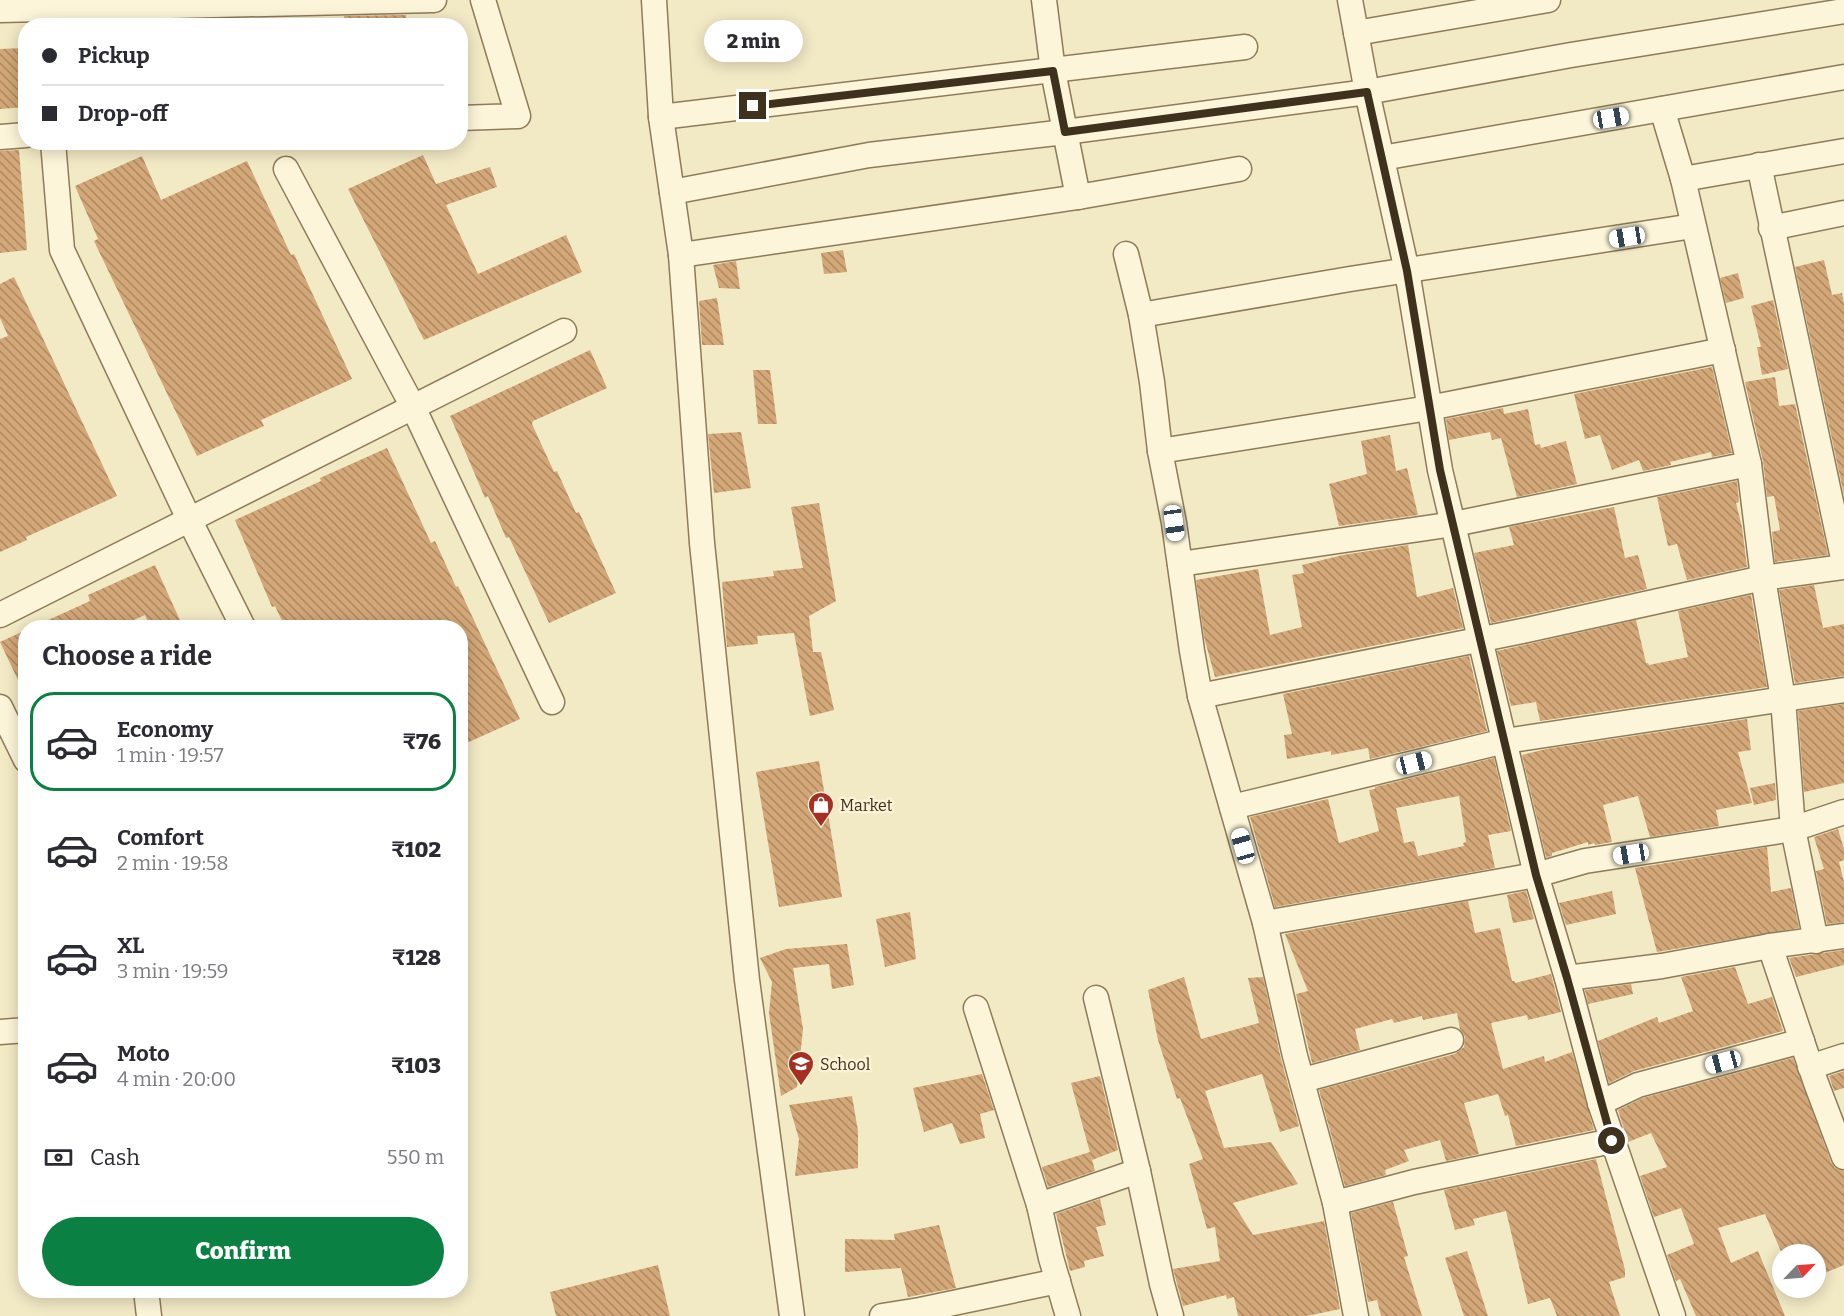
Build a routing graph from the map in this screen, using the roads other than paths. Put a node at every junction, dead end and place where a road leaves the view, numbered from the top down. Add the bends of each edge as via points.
1 (434, 0) edge
2 (483, 0) edge
3 (654, 0) edge
4 (1044, 0) edge
5 (1350, 0) edge
6 (1548, 0) edge
7 (0, 10) edge
8 (41, 11) edge
9 (1844, 11) edge
10 (1356, 33) junction
11 (1245, 47) dead end
12 (1053, 71) junction
13 (1844, 77) edge
14 (1367, 92) junction
15 (1662, 109) junction
16 (661, 117) junction
17 (468, 118) edge
18 (1065, 132) junction
19 (18, 136) edge
20 (0, 137) edge
21 (53, 150) edge
22 (1844, 151) edge
23 (1382, 158) junction
24 (1759, 165) junction
25 (286, 169) dead end
26 (1239, 169) dead end
27 (1683, 179) junction
28 (672, 192) junction
29 (1078, 197) junction
30 (1844, 213) edge
31 (1693, 226) junction
32 (1771, 228) junction
33 (1126, 254) dead end
34 (681, 255) junction
35 (1407, 271) junction
36 (1141, 315) junction
37 (564, 331) dead end
38 (1723, 350) junction
39 (413, 407) junction
40 (1429, 408) junction
41 (1160, 451) junction
42 (1749, 464) junction
43 (189, 519) junction
44 (1455, 524) junction
45 (1180, 564) junction
46 (1844, 565) edge
47 (1764, 578) junction
48 (0, 615) edge
49 (240, 620) edge
50 (1481, 640) junction
51 (1844, 690) edge
52 (1200, 696) junction
53 (1783, 699) junction
54 (552, 702) dead end
55 (0, 707) edge
56 (1505, 741) junction
57 (18, 744) edge
58 (1232, 807) junction
59 (1844, 812) edge
60 (1793, 829) junction
61 (1536, 875) junction
62 (1265, 923) junction
63 (1844, 936) edge
64 (1816, 941) junction
65 (1770, 946) junction
66 (1567, 978) junction
67 (1096, 998) dead end
68 (976, 1008) dead end
69 (18, 1031) edge
70 (0, 1032) edge
71 (1451, 1040) dead end
72 (1802, 1041) junction
73 (1844, 1056) edge
74 (1810, 1067) junction
75 (1303, 1080) junction
76 (1600, 1103) junction
77 (1612, 1141) junction
78 (1844, 1157) edge
79 (1138, 1171) junction
80 (1335, 1203) junction
81 (1039, 1205) junction
82 (1058, 1281) junction
83 (147, 1298) edge
84 (921, 1313) edge
85 (149, 1316) edge
86 (792, 1316) edge
87 (882, 1316) edge
88 (1068, 1316) edge
89 (1171, 1316) edge
90 (1356, 1316) edge
91 (1673, 1316) edge

1 - 8 street
2 - 17 street via 518,116
3 - 16 street
4 - 12 street
5 - 10 street
6 - 10 street
7 - 8 street
9 - 14 street
10 - 14 street
11 - 12 street
12 - 16 street
12 - 18 street
13 - 15 street
14 - 18 street
14 - 23 street
15 - 23 street
15 - 27 street
16 - 28 street
18 - 28 street via 869,155
18 - 29 street
19 - 20 street
21 - 43 street via 62,250
22 - 24 street
23 - 35 street
24 - 27 street
24 - 32 street
25 - 39 street
26 - 29 street
27 - 31 street
28 - 34 street
29 - 34 street
30 - 32 street
31 - 35 street
31 - 38 street
32 - 46 street
33 - 36 street
34 - 86 street via 702,543 743,944
35 - 36 street
35 - 40 street
36 - 41 street
37 - 39 street
38 - 40 street
38 - 42 street
39 - 43 street
39 - 54 street
40 - 41 street
40 - 44 street
41 - 45 street
42 - 44 street
42 - 47 street
43 - 48 street
43 - 49 street
44 - 45 street
44 - 50 street
45 - 52 street
46 - 47 street
47 - 50 street
47 - 53 street
50 - 52 street
50 - 56 street
51 - 53 street
52 - 58 street
53 - 56 street
53 - 60 street
55 - 57 street
56 - 58 street
56 - 61 street
58 - 62 street
59 - 60 street
60 - 61 street via 1585,861
60 - 64 street
61 - 62 street
61 - 66 street
62 - 75 street
63 - 64 street
64 - 65 street
65 - 66 street
65 - 72 street
66 - 76 street
67 - 79 street
68 - 81 street
69 - 70 street
71 - 75 street
72 - 74 street
72 - 76 street via 1638,1085
73 - 74 street
74 - 78 street
75 - 80 street
76 - 77 street
77 - 80 street via 1414,1182
77 - 91 street
79 - 81 street
79 - 89 street
80 - 90 street
81 - 82 street
82 - 84 street
82 - 88 street
83 - 85 street
84 - 87 street

